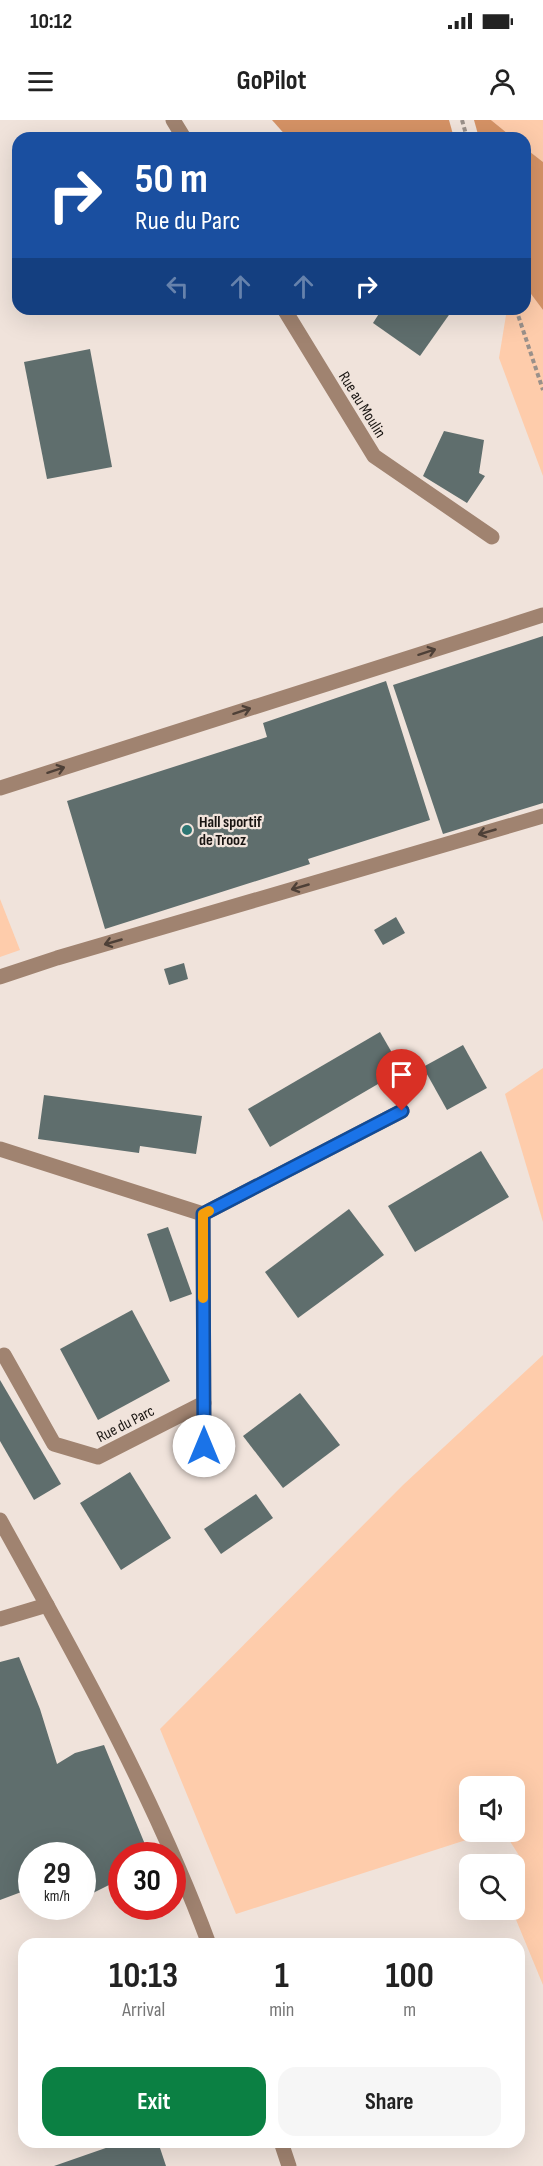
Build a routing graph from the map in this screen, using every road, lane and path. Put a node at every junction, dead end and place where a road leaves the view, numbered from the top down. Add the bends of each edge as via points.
1 (288, 315) edge
2 (518, 315) edge
3 (543, 390) edge
4 (492, 537) dead end
5 (543, 615) edge
6 (0, 788) edge
7 (543, 816) edge
8 (0, 977) edge
9 (402, 1111) dead end
10 (0, 1149) edge
11 (203, 1214) junction
12 (4, 1355) dead end
13 (204, 1403) junction
14 (204, 1446) dead end
15 (0, 1520) edge
16 (47, 1605) junction
17 (0, 1619) edge
18 (207, 1938) edge
19 (283, 2148) edge
20 (289, 2166) edge

1 - 4 street, Rue au Moulin via 374,456
2 - 3 path
6 -> 5 street
7 -> 8 street
9 - 11 street
10 - 11 street
11 - 13 street
12 - 13 street, Rue du Parc via 54,1444 98,1457
13 - 14 street
15 - 16 street
16 - 17 street
16 - 18 street via 87,1677 182,1872
19 - 20 street

